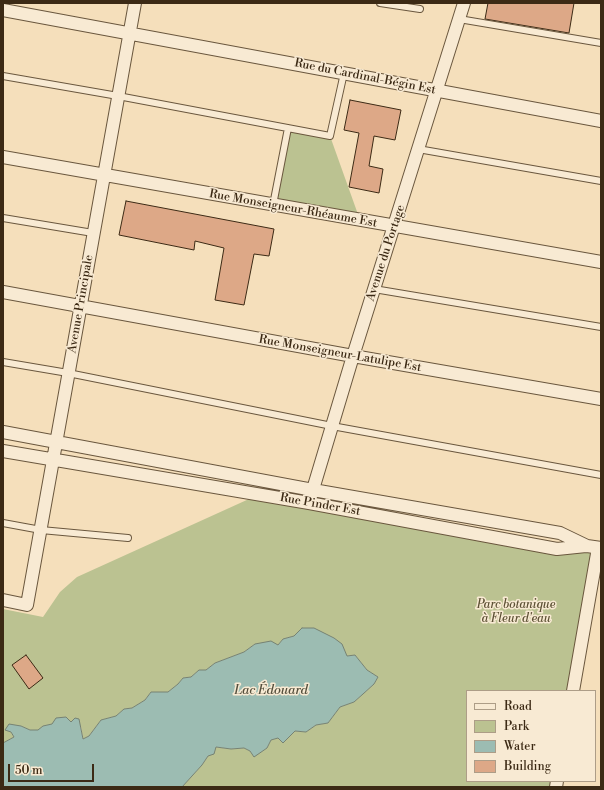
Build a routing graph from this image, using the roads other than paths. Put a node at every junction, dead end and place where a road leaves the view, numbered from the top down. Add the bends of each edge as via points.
1 (135, 3) edge
2 (380, 3) edge
3 (464, 3) edge
4 (420, 9) dead end
5 (3, 10) edge
6 (459, 20) junction
7 (130, 33) junction
8 (601, 43) edge
9 (344, 73) junction
10 (3, 76) edge
11 (436, 90) junction
12 (118, 96) junction
13 (601, 121) edge
14 (288, 128) junction
15 (418, 149) junction
16 (3, 157) edge
17 (104, 176) junction
18 (601, 182) edge
19 (273, 205) junction
20 (3, 218) edge
21 (394, 226) junction
22 (93, 233) junction
23 (601, 262) edge
24 (374, 289) junction
25 (3, 292) edge
26 (80, 306) junction
27 (601, 327) edge
28 (353, 356) junction
29 (3, 362) edge
30 (68, 374) junction
31 (601, 400) edge
32 (332, 426) junction
33 (3, 432) edge
34 (56, 442) junction
35 (3, 451) edge
36 (53, 460) junction
37 (601, 475) edge
38 (313, 490) junction
39 (309, 503) junction
40 (3, 523) edge
41 (41, 530) junction
42 (128, 538) dead end
43 (596, 547) edge
44 (3, 600) edge
45 (573, 690) edge

1 - 7 street, Avenue Principale
2 - 4 lane
3 - 6 street, Avenue du Portage
5 - 7 street, Rue du Cardinal-Bégin Est
6 - 8 lane
6 - 11 street, Avenue du Portage
7 - 9 street, Rue du Cardinal-Bégin Est
7 - 12 street, Avenue Principale
9 - 11 street, Rue du Cardinal-Bégin Est
9 - 14 lane via 330,136
10 - 12 lane
11 - 13 street, Rue du Cardinal-Bégin Est
11 - 15 street, Avenue du Portage
12 - 14 lane
12 - 17 street, Avenue Principale
14 - 19 lane
15 - 18 lane
15 - 21 street, Avenue du Portage
16 - 17 street, Rue Monseigneur-Rhéaume Est
17 - 19 street, Rue Monseigneur-Rhéaume Est
17 - 22 street, Avenue Principale
19 - 21 street, Rue Monseigneur-Rhéaume Est
20 - 22 lane
21 - 23 street, Rue Monseigneur-Rhéaume Est
21 - 24 street, Avenue du Portage
22 - 26 street, Avenue Principale
24 - 27 lane
24 - 28 street, Avenue du Portage
25 - 26 street, Rue Monseigneur-Latulipe Est
26 - 28 street, Rue Monseigneur-Latulipe Est
26 - 30 street, Avenue Principale
28 - 31 street, Rue Monseigneur-Latulipe Est
28 - 32 street, Avenue du Portage
29 - 30 lane
30 - 32 lane
30 - 34 street, Avenue Principale
32 - 37 lane
32 - 38 street, Avenue du Portage
33 - 34 street, Rue Pinder Est
34 - 36 street, Avenue Principale
34 - 38 street, Rue Pinder Est
35 - 36 street, Rue Pinder Est
36 - 39 street, Rue Pinder Est
36 - 41 street, Avenue Principale
38 - 39 street, Avenue du Portage
38 - 43 street, Rue Pinder Est via 560,533
39 - 43 street, Rue Pinder Est via 557,549
40 - 41 lane
41 - 42 lane
41 - 44 street, Avenue Principale via 27,605
43 - 45 street

